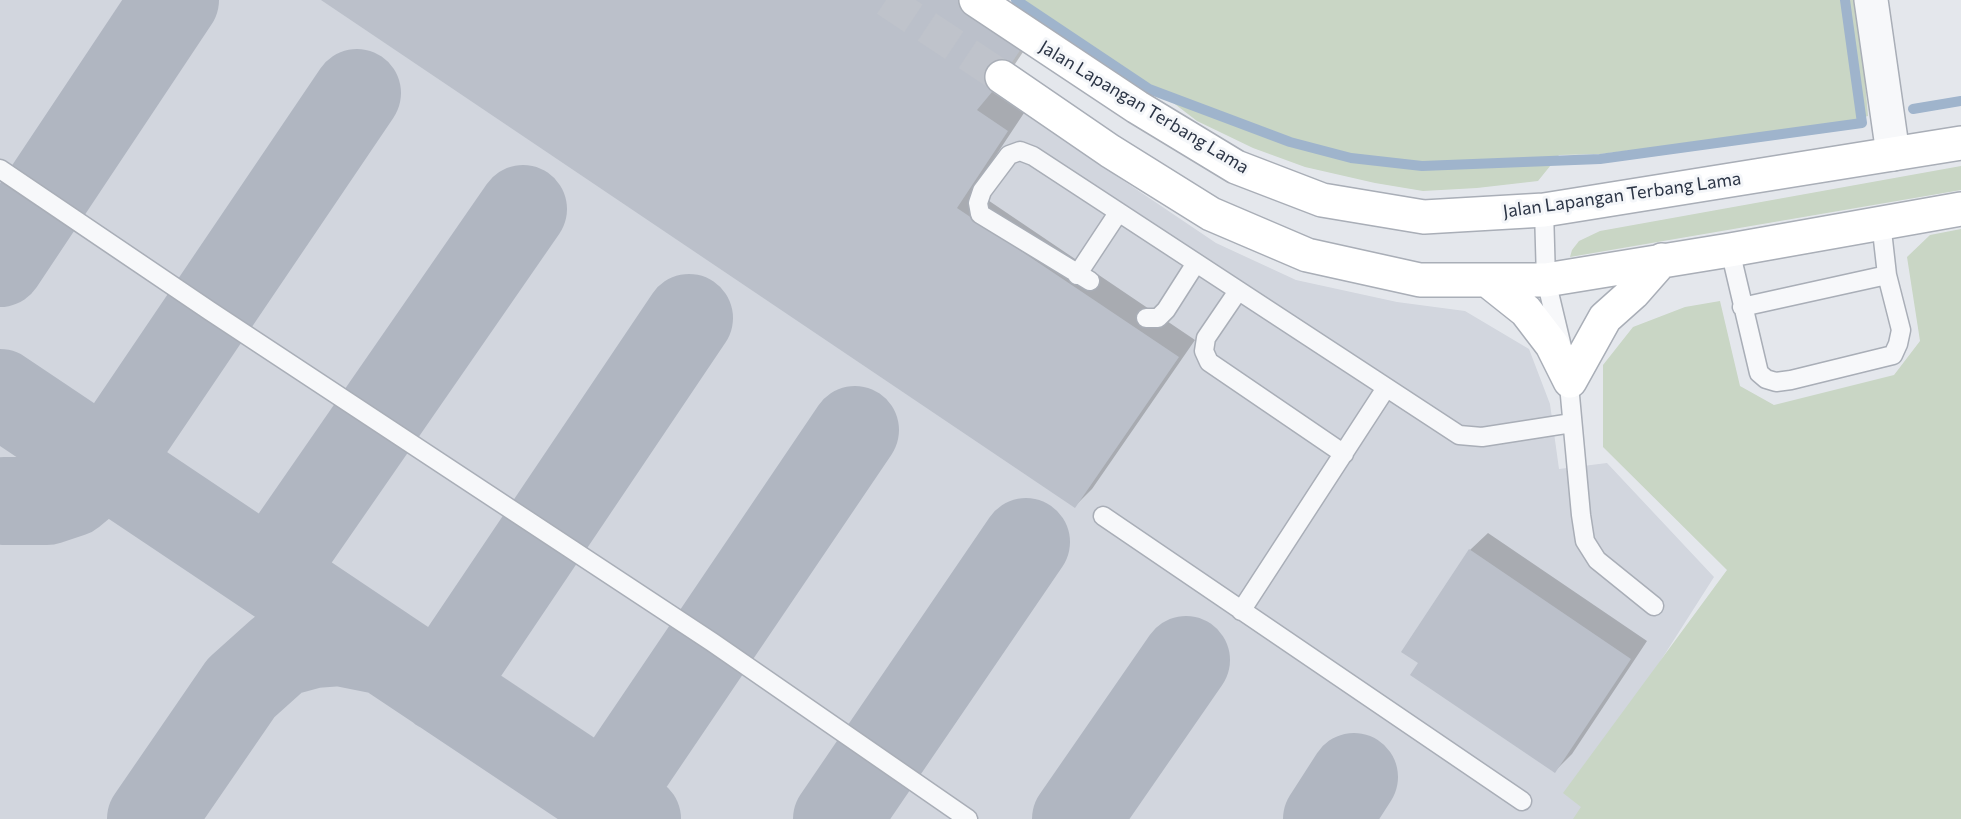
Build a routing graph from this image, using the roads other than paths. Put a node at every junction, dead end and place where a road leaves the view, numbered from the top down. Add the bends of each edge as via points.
1 (976, 0) edge
2 (1871, 0) edge
3 (1002, 77) tunnel mouth
4 (1961, 143) edge
5 (1893, 154) junction
6 (0, 169) edge
7 (1961, 208) edge
8 (1544, 210) junction
9 (1118, 213) junction
10 (1881, 222) junction
11 (1730, 250) junction
12 (1662, 260) junction
13 (1196, 264) junction
14 (1887, 275) junction
15 (1487, 280) junction
16 (1546, 280) junction
17 (1238, 291) junction
18 (1742, 307) junction
19 (1146, 318) dead end
20 (1570, 381) junction
21 (1386, 388) junction
22 (1572, 423) junction
23 (1344, 454) junction
24 (1103, 516) dead end
25 (1654, 606) dead end
26 (1241, 611) junction
27 (1522, 801) dead end
28 (968, 819) edge

1 - 8 main road, Jalan Lapangan Terbang Lama via 1236,167 1322,200 1424,217
2 - 5 street
3 - 15 main road via 1211,214 1307,255 1420,280
4 - 5 main road, Jalan Lapangan Terbang Lama
5 - 8 main road, Jalan Lapangan Terbang Lama
6 - 28 lane via 712,642
7 - 10 main road
8 - 16 lane
9 - 9 lane via 1083,278 981,214 978,203 1008,155 1020,151
9 - 13 lane
10 - 11 main road
10 - 14 lane
11 - 12 main road
11 - 18 lane
12 - 16 main road
12 - 20 main road via 1605,318
13 - 17 lane
13 - 19 lane via 1166,310 1158,318
14 - 18 lane
14 - 18 lane via 1901,330 1893,355 1791,380 1776,382 1759,373
15 - 16 main road
15 - 20 main road via 1526,311 1552,345
16 - 20 lane
17 - 21 lane
17 - 23 lane via 1206,338 1204,351 1209,362
20 - 22 lane
21 - 22 lane via 1458,435 1482,437
21 - 23 lane
22 - 25 lane via 1586,541 1597,560
23 - 26 lane
24 - 26 lane
26 - 27 lane

